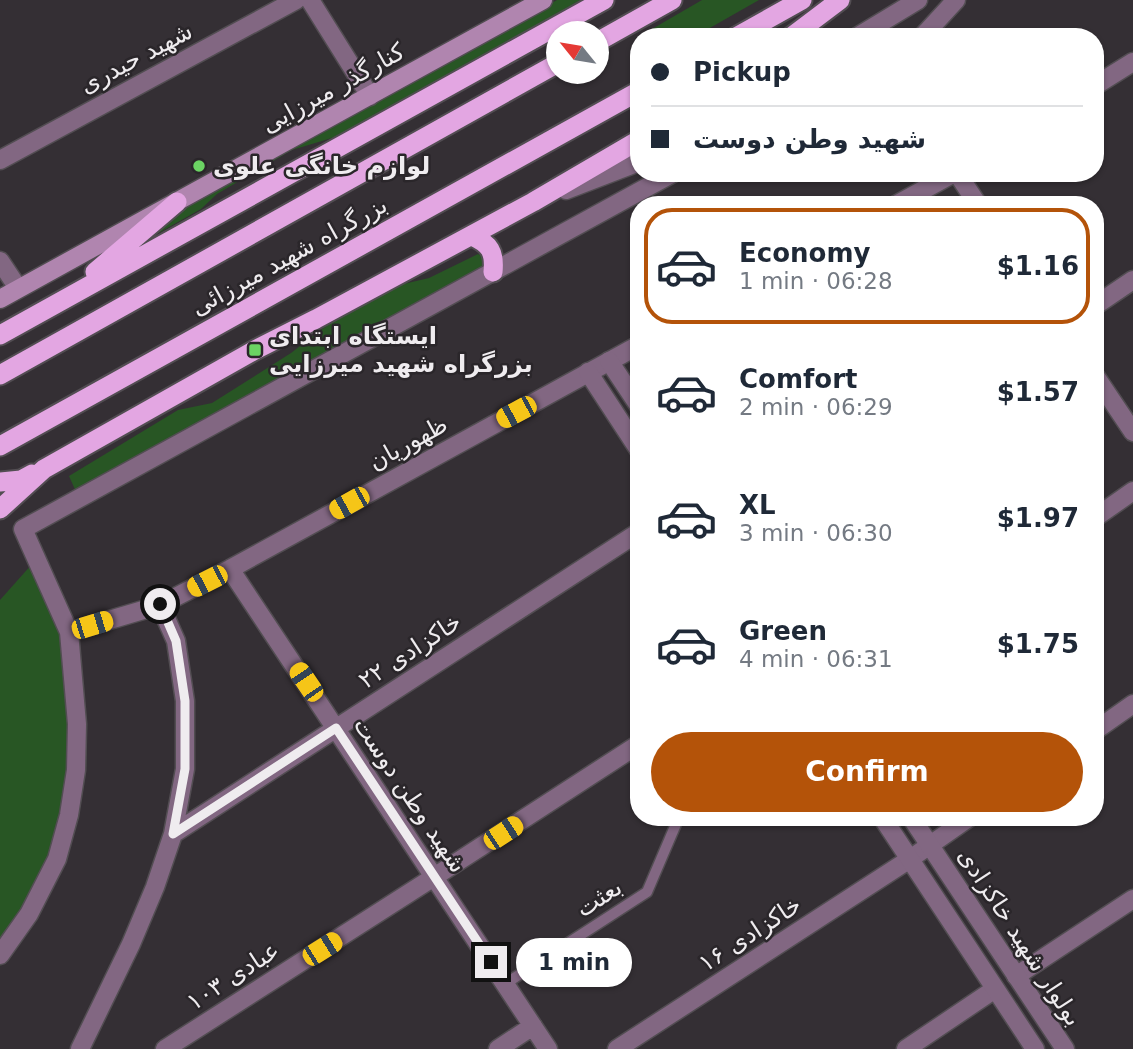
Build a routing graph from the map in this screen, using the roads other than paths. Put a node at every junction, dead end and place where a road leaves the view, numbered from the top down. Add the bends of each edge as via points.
1 (296, 0) edge
2 (310, 0) edge
3 (542, 0) edge
4 (604, 0) edge
5 (672, 0) edge
6 (802, 0) edge
7 (840, 0) edge
8 (918, 0) edge
9 (956, 0) edge
10 (752, 28) edge
11 (803, 28) edge
12 (872, 28) edge
13 (930, 28) edge
14 (609, 35) edge
15 (1133, 62) edge
16 (546, 70) edge
17 (1104, 80) edge
18 (370, 96) junction
19 (630, 96) edge
20 (630, 145) edge
21 (0, 160) edge
22 (630, 165) edge
23 (658, 182) edge
24 (938, 182) edge
25 (632, 196) edge
26 (913, 196) edge
27 (630, 197) edge
28 (177, 202) junction
29 (533, 202) junction
30 (471, 236) junction
31 (0, 261) edge
32 (493, 272) junction
33 (1133, 280) edge
34 (18, 288) junction
35 (0, 299) edge
36 (63, 300) junction
37 (1104, 300) edge
38 (0, 335) edge
39 (630, 350) edge
40 (610, 361) junction
41 (587, 372) junction
42 (0, 375) edge
43 (1104, 389) edge
44 (630, 392) edge
45 (1133, 432) edge
46 (630, 436) edge
47 (0, 446) edge
48 (44, 469) junction
49 (0, 482) edge
50 (1133, 491) edge
51 (0, 509) edge
52 (1104, 511) edge
53 (630, 538) edge
54 (230, 569) junction
55 (160, 604) junction
56 (69, 632) junction
57 (1133, 705) edge
58 (1104, 725) edge
59 (336, 728) junction
60 (630, 750) edge
61 (675, 826) edge
62 (888, 826) edge
63 (917, 826) edge
64 (957, 826) edge
65 (173, 834) junction
66 (930, 845) junction
67 (910, 859) junction
68 (435, 877) junction
69 (1133, 899) edge
70 (0, 955) edge
71 (1016, 976) junction
72 (505, 984) junction
73 (995, 989) junction
74 (533, 1026) junction
75 (80, 1049) edge
76 (165, 1049) edge
77 (498, 1049) edge
78 (548, 1049) edge
79 (617, 1049) edge
80 (906, 1049) edge
81 (1035, 1049) edge
82 (1065, 1049) edge

1 - 21 street, شهید حیدری
2 - 18 street
3 - 18 main road, کنارگذر میرزایی
4 - 36 highway
5 - 14 highway
6 - 10 highway
7 - 11 highway
8 - 12 street
9 - 13 street
15 - 17 street
16 - 42 highway, بزرگراه شهید میرزائی
18 - 28 main road, کنارگذر میرزایی
19 - 47 highway, بزرگراه شهید میرزائی
20 - 29 highway
22 - 29 street
23 - 25 street
24 - 26 street
27 - 32 street
28 - 34 main road, کنارگذر میرزایی
28 - 36 highway
29 - 30 highway
30 - 32 highway via 490,249
30 - 48 highway via 255,349
31 - 34 street
32 - 56 street via 23,529
33 - 37 street
34 - 35 main road, کنارگذر میرزایی
36 - 38 highway
39 - 40 street, ظهوریان
40 - 41 street, ظهوریان
40 - 44 street
41 - 46 street
41 - 54 street, ظهوریان
43 - 45 street
48 - 49 highway via 21,480
48 - 51 highway
50 - 52 street
53 - 59 street, خاکزادی ۲۲
54 - 55 street, ظهوریان
54 - 59 street, شهید وطن دوست
55 - 56 street
55 - 65 street via 176,641 185,701 185,769
56 - 70 street via 77,724 69,815 57,859 29,914
57 - 58 street
59 - 65 street, خاکزادی ۲۲
59 - 68 street, شهید وطن دوست
60 - 68 street, عبادی ۱۰۳
61 - 72 lane, بعثت via 647,892
62 - 67 street
63 - 66 street, بولوار شهید خاکزادی
64 - 66 street, خاکزادی ۱۶
65 - 75 street via 131,944
66 - 67 street, خاکزادی ۱۶
66 - 71 street, بولوار شهید خاکزادی
67 - 73 street
67 - 79 street, خاکزادی ۱۶
68 - 72 street, شهید وطن دوست
68 - 76 street, عبادی ۱۰۳
69 - 71 street
71 - 82 street, بولوار شهید خاکزادی
72 - 74 street, شهید وطن دوست
73 - 80 street
73 - 81 street
74 - 77 street
74 - 78 street, شهید وطن دوست

